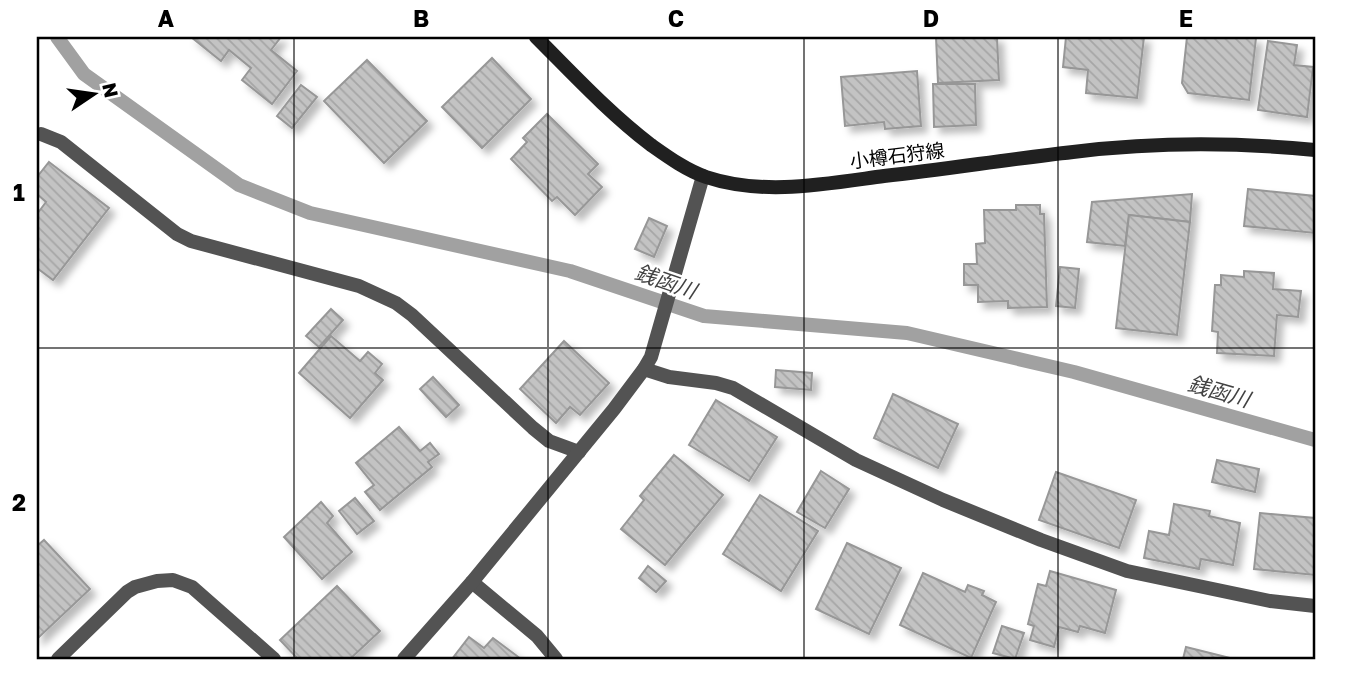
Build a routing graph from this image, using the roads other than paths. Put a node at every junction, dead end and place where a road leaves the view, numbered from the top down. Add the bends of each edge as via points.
1 (536, 37) edge
2 (41, 134) dead end
3 (1315, 150) edge
4 (704, 176) junction
5 (648, 363) junction
6 (579, 452) junction
7 (472, 582) junction
8 (1315, 606) edge
9 (58, 659) edge
10 (274, 659) edge
11 (404, 659) edge
12 (556, 659) edge

1 - 4 main road, 小樽石狩線 via 638,135
2 - 6 street via 61,142 191,241 359,286 396,303 533,428 549,441
3 - 4 main road, 小樽石狩線 via 1229,144 1117,146 788,187 732,184
4 - 5 street
5 - 6 street
5 - 8 street via 669,377 733,388 856,460 943,500 1115,567 1270,601
6 - 7 street
7 - 11 street
7 - 12 street via 537,636
9 - 10 street via 127,592 173,580 192,587

